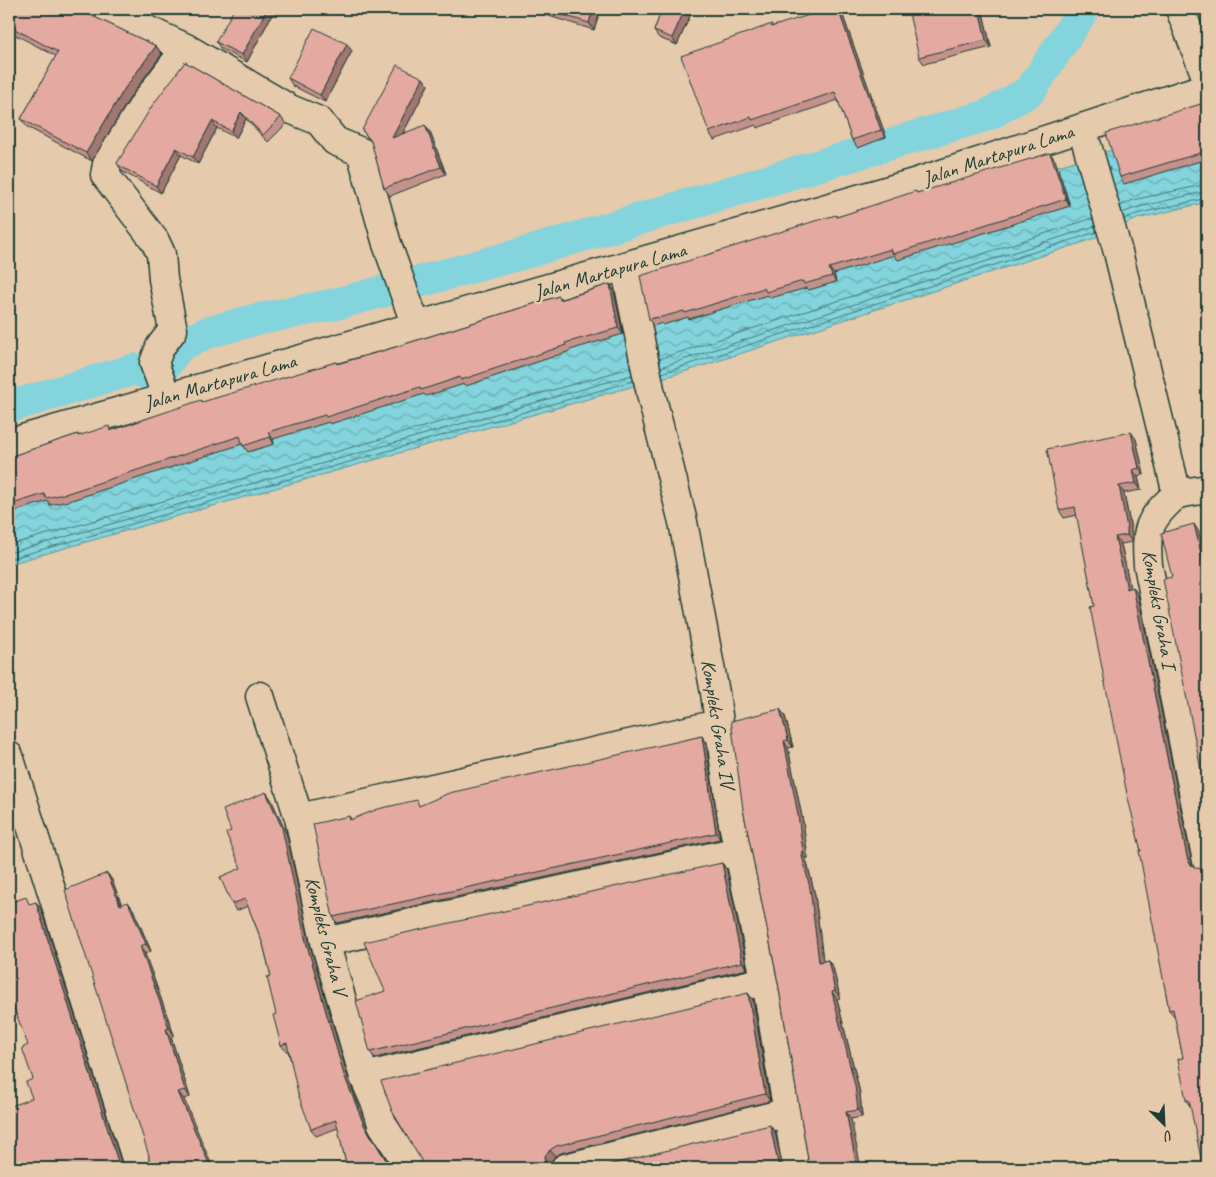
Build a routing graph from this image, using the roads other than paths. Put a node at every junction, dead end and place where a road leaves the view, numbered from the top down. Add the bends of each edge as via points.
1 (102, 9) edge
2 (1180, 9) edge
3 (186, 48) junction
4 (1207, 79) edge
5 (1207, 87) edge
6 (1085, 137) junction
7 (626, 274) junction
8 (416, 326) junction
9 (159, 378) junction
10 (9, 443) edge
11 (1207, 489) edge
12 (1177, 494) junction
13 (260, 696) dead end
14 (718, 724) junction
15 (9, 756) edge
16 (298, 818) junction
17 (739, 852) junction
18 (1207, 861) edge
19 (325, 942) junction
20 (764, 981) junction
21 (364, 1077) junction
22 (789, 1112) junction
23 (139, 1168) edge
24 (410, 1168) edge
25 (565, 1168) edge
26 (797, 1168) edge

1 - 3 street
2 - 4 street
3 - 8 street via 290,109 319,121 335,140 361,152
3 - 9 street via 144,104 107,164 105,175 155,241 161,254 173,330 160,347
5 - 6 street, Jalan Martapura Lama
6 - 7 street, Jalan Martapura Lama via 914,183
6 - 12 street via 1118,252
7 - 8 street, Jalan Martapura Lama
7 - 14 street, Kompleks Graha IV via 651,394 683,522
8 - 9 street, Jalan Martapura Lama
9 - 10 street, Jalan Martapura Lama
11 - 12 street
12 - 18 street, Kompleks Graha I via 1157,512 1150,524 1146,544
13 - 16 street, Kompleks Graha V
14 - 16 street
14 - 17 street, Kompleks Graha IV
15 - 23 street
16 - 19 street, Kompleks Graha V
17 - 19 street
17 - 20 street, Kompleks Graha IV
19 - 21 street, Kompleks Graha V
20 - 21 street
20 - 22 street, Kompleks Graha IV
21 - 24 street, Kompleks Graha V via 382,1124
22 - 25 street
22 - 26 street, Kompleks Graha IV

